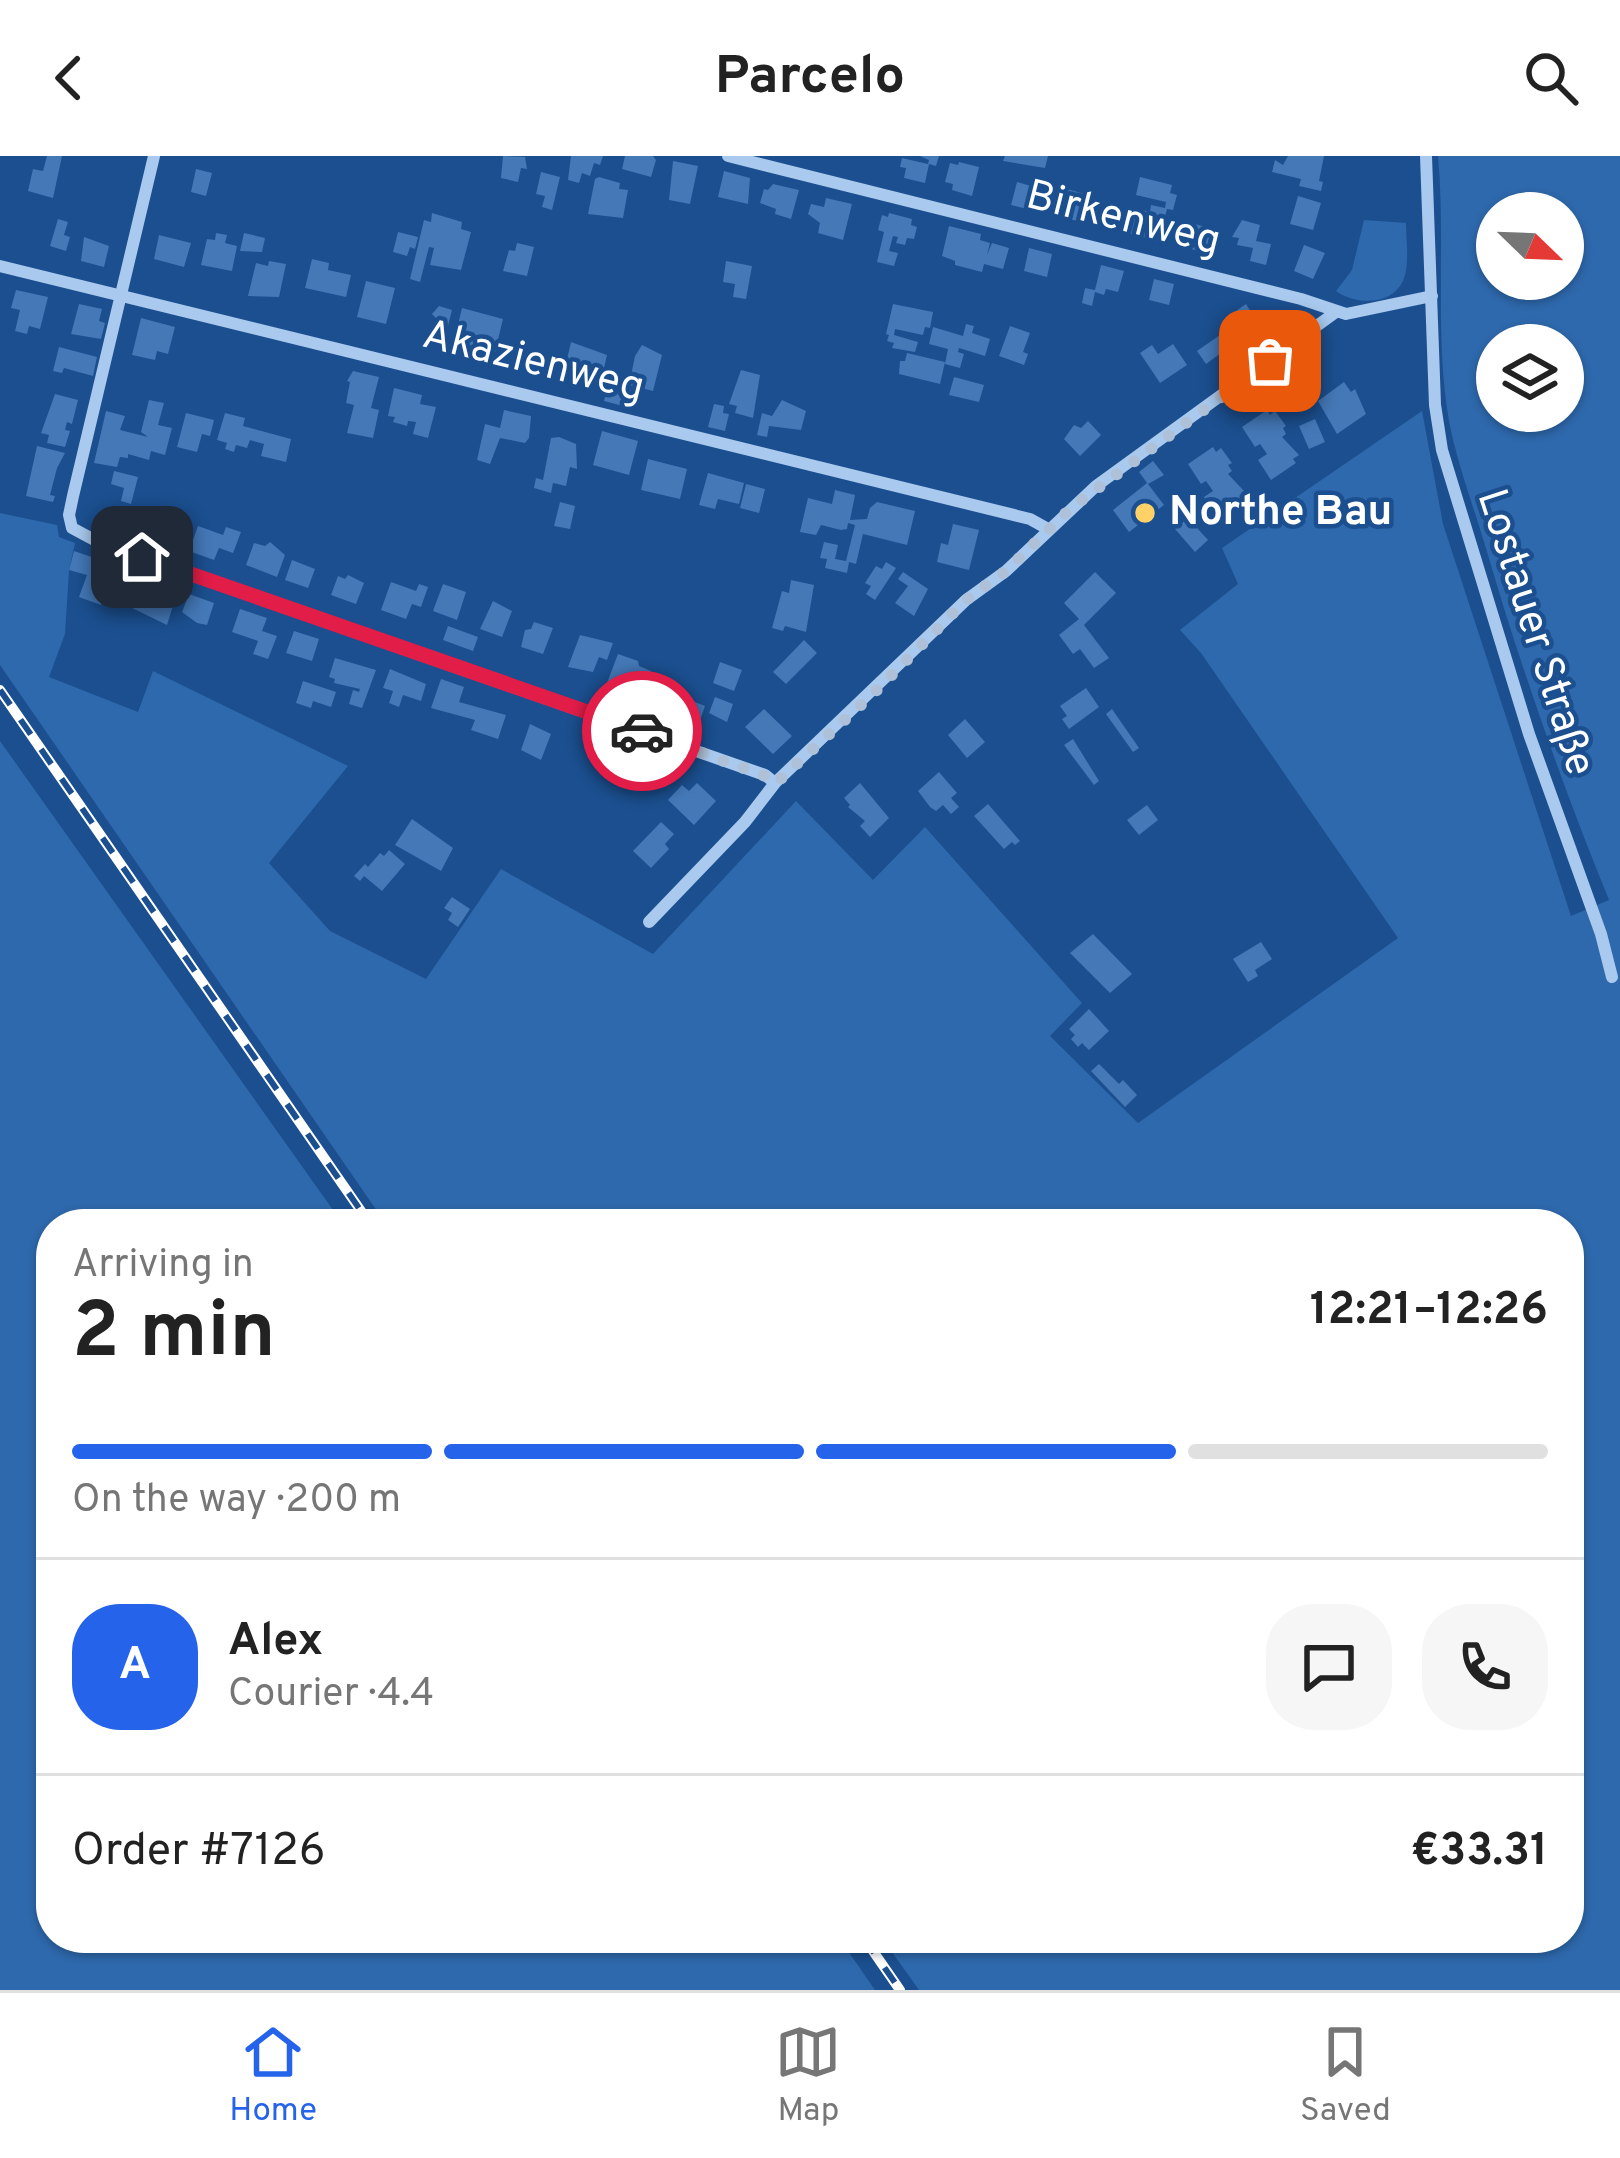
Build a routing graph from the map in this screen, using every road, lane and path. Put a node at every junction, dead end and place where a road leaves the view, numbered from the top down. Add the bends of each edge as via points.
1 (154, 156) edge
2 (728, 156) edge
3 (1426, 156) edge
4 (0, 266) edge
5 (122, 296) junction
6 (1432, 296) junction
7 (1336, 312) junction
8 (1048, 530) junction
9 (776, 783) junction
10 (649, 922) dead end
11 (1612, 977) dead end

1 - 5 street
2 - 7 street, Birkenweg
3 - 6 street, Lostauer Straße
4 - 5 street, Akazienweg
5 - 8 street, Akazienweg via 1030,519
5 - 9 street via 69,515 82,536
6 - 7 street, Birkenweg
6 - 11 street, Lostauer Straße via 1442,450
7 - 8 street
8 - 9 street
9 - 10 street

